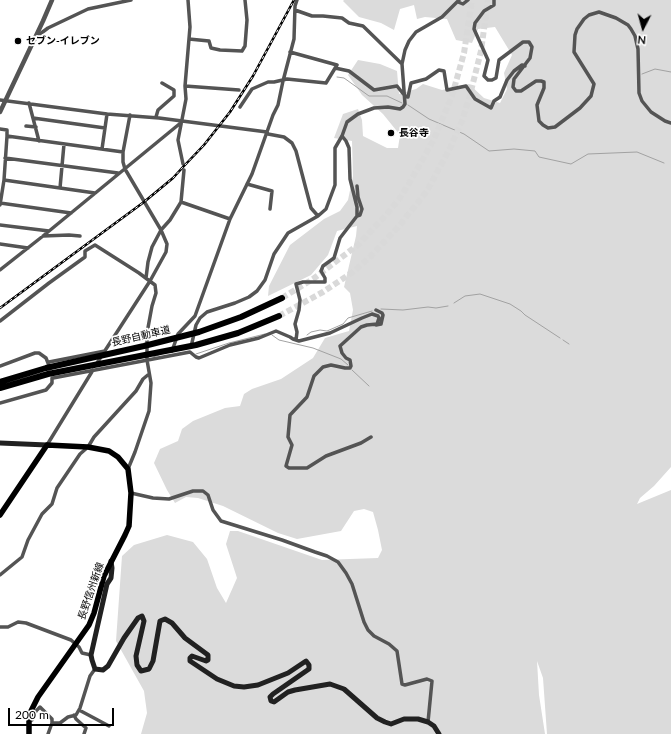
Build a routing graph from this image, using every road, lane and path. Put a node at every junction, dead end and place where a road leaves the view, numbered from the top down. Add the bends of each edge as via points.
1 (52, 0) edge
2 (131, 0) edge
3 (188, 0) edge
4 (245, 0) edge
5 (297, 0) edge
6 (468, 0) edge
7 (494, 0) edge
8 (459, 1) edge
9 (295, 10) junction
10 (35, 37) junction
11 (189, 39) junction
12 (290, 52) junction
13 (402, 64) junction
14 (525, 66) junction
15 (335, 68) junction
16 (282, 81) junction
17 (162, 83) dead end
18 (185, 86) junction
19 (239, 90) dead end
20 (405, 96) junction
21 (0, 100) edge
22 (6, 100) junction
23 (29, 103) junction
24 (240, 107) dead end
25 (0, 112) edge
26 (107, 114) junction
27 (130, 115) junction
28 (156, 117) junction
29 (33, 118) junction
30 (183, 121) junction
31 (671, 123) edge
32 (26, 126) dead end
33 (36, 127) junction
34 (105, 128) junction
35 (0, 129) edge
36 (267, 132) junction
37 (7, 136) junction
38 (342, 136) junction
39 (39, 141) junction
40 (64, 144) junction
41 (102, 149) junction
42 (123, 152) junction
43 (5, 158) junction
44 (183, 164) dead end
45 (62, 166) junction
46 (125, 170) junction
47 (184, 170) dead end
48 (118, 174) junction
49 (4, 180) junction
50 (247, 184) junction
51 (357, 186) dead end
52 (60, 188) junction
53 (95, 193) junction
54 (181, 202) junction
55 (0, 204) edge
56 (270, 209) dead end
57 (71, 213) junction
58 (318, 216) junction
59 (357, 216) junction
60 (230, 219) junction
61 (0, 225) edge
62 (161, 230) junction
63 (49, 231) junction
64 (43, 236) junction
65 (80, 236) dead end
66 (0, 244) edge
67 (28, 248) junction
68 (0, 270) edge
69 (146, 278) junction
70 (150, 281) junction
71 (282, 298) tunnel mouth
72 (376, 310) dead end
73 (279, 316) tunnel mouth
74 (0, 321) edge
75 (375, 325) junction
76 (296, 340) junction
77 (105, 351) junction
78 (190, 352) junction
79 (171, 356) junction
80 (147, 360) junction
81 (0, 366) edge
82 (93, 370) junction
83 (49, 371) junction
84 (149, 374) junction
85 (0, 382) edge
86 (0, 388) edge
87 (0, 403) edge
88 (371, 437) dead end
89 (0, 443) edge
90 (47, 445) junction
91 (88, 447) junction
92 (128, 469) junction
93 (131, 493) junction
94 (0, 515) edge
95 (111, 560) junction
96 (0, 575) edge
97 (0, 627) edge
98 (91, 655) junction
99 (95, 669) junction
100 (79, 710) junction
101 (74, 716) junction
102 (29, 719) junction
103 (428, 722) junction
104 (52, 723) junction
105 (109, 726) dead end
106 (29, 734) edge
107 (48, 734) edge
108 (84, 734) edge
109 (439, 734) edge

1 - 10 street
2 - 10 street via 88,9
3 - 11 street
4 - 11 street via 247,20 245,46 242,51 215,49 211,48 209,41
5 - 9 street
6 - 8 street via 463,4
7 - 14 street via 494,5 484,11 474,23 474,29 488,60 484,76 488,80 496,78 499,60 523,42 529,42 532,53
8 - 13 street via 442,17 412,36
9 - 12 street via 294,39
9 - 13 street via 312,16 342,18 349,23 363,26
10 - 22 street
11 - 18 street
12 - 15 street via 337,65
12 - 16 street
13 - 20 street
14 - 20 street via 522,65 514,71 492,108 475,99 466,86 447,90 444,71 439,70 426,79 411,83 408,97
14 - 31 street via 514,79 513,88 521,91 536,81 544,82 537,105 539,121 548,128 556,127 580,108 593,90 594,84 574,52 578,29 584,19 595,13 616,18 628,25 635,36 638,49 639,93 642,101 651,112
15 - 16 street via 326,84 287,79
15 - 20 street via 349,71 374,90 397,86
16 - 24 street via 268,82 252,89
16 - 36 street via 278,105
17 - 28 street via 174,90 174,96 158,110
18 - 19 street
18 - 30 street
20 - 38 street via 405,104 400,109 374,108 358,114 347,122
21 - 22 street
22 - 23 street
22 - 25 street
23 - 26 street
23 - 29 street
26 - 27 street
26 - 34 street
27 - 28 street
27 - 42 street
28 - 30 street
29 - 33 street
29 - 34 street
30 - 36 street
30 - 44 street via 178,140
30 - 46 street
32 - 33 street
33 - 39 street
34 - 41 street
35 - 37 street via 7,130
36 - 50 street
36 - 58 street via 284,137 292,144 311,208
37 - 39 street
37 - 43 street
38 - 58 street via 334,149 335,185 326,209
38 - 59 street via 349,148 350,179
39 - 40 street
40 - 41 street
40 - 45 street
41 - 42 street
42 - 46 street via 122,162
43 - 45 street
43 - 49 street
45 - 48 street
45 - 52 street
46 - 48 street
46 - 62 street
47 - 54 street
48 - 53 street
49 - 52 street
49 - 55 street
50 - 56 street via 272,191
50 - 60 street
51 - 59 street via 362,209
52 - 53 street
53 - 57 street
54 - 60 street
54 - 62 street
55 - 57 street
57 - 63 street
58 - 78 street via 288,233 274,254 265,280 257,291 242,300 207,312 200,318 196,324
59 - 76 street via 340,238 334,258 322,266 325,282 296,284 300,300
60 - 79 street via 195,316 178,334
61 - 63 street
62 - 69 street via 152,247
62 - 70 street via 166,252
63 - 64 street
64 - 65 street
64 - 67 street
66 - 67 street
67 - 68 street
69 - 70 street
69 - 74 street via 95,244 85,250 85,258
70 - 77 street
70 - 80 street via 155,285 156,293 148,333
71 - 83 highway, 長野自動車道 via 241,317 199,332
72 - 75 street via 382,313 383,320 378,326
73 - 83 highway, 長野自動車道 via 238,333 196,345
75 - 76 street via 379,318 372,314 330,333
75 - 88 street via 361,327 340,346 342,353 350,360 350,368 331,365 323,367 314,376 307,397 290,415 288,437 292,445 286,466 307,468 326,456
76 - 78 street via 276,331 250,342 230,345 199,358
77 - 82 street
77 - 83 street
78 - 79 street
79 - 80 street
80 - 82 street
80 - 84 street
81 - 83 street via 35,353 44,355
82 - 83 street
82 - 90 street
83 - 85 highway, 長野自動車道
83 - 86 highway, 長野自動車道
83 - 87 street via 52,383 46,390
84 - 91 street
84 - 92 street via 149,411
89 - 90 main road
90 - 91 main road
90 - 94 main road
91 - 92 main road via 114,454
91 - 96 street via 80,454 57,488 52,504 42,514 22,557
92 - 93 main road, 長野信州新線
93 - 95 main road, 長野信州新線 via 129,526
93 - 103 street via 169,499 193,491 203,491 208,495 212,510 221,521 329,556 338,562 352,584 368,630 397,651 402,684 428,679 432,681
95 - 98 main road via 111,578 107,584
95 - 102 main road, 長野信州新線 via 89,625 38,697
97 - 98 street via 8,627 18,622 26,623 71,640 82,653
98 - 99 main road
99 - 100 street via 90,676
99 - 103 main road via 103,670 108,666 124,638 142,616 144,621 136,656 137,665 141,671 149,669 153,661 160,621 165,619 208,655 206,661 192,656 190,661 217,679 234,686 258,685 306,661 309,669 273,694 270,697 271,701 274,702 288,692 330,684 344,690 385,722 391,724 404,719
100 - 101 street
100 - 105 street
101 - 104 street via 60,723
101 - 108 street via 86,728
102 - 104 street via 32,720 40,707 52,719
102 - 106 main road, 長野信州新線
103 - 109 main road
104 - 107 street

